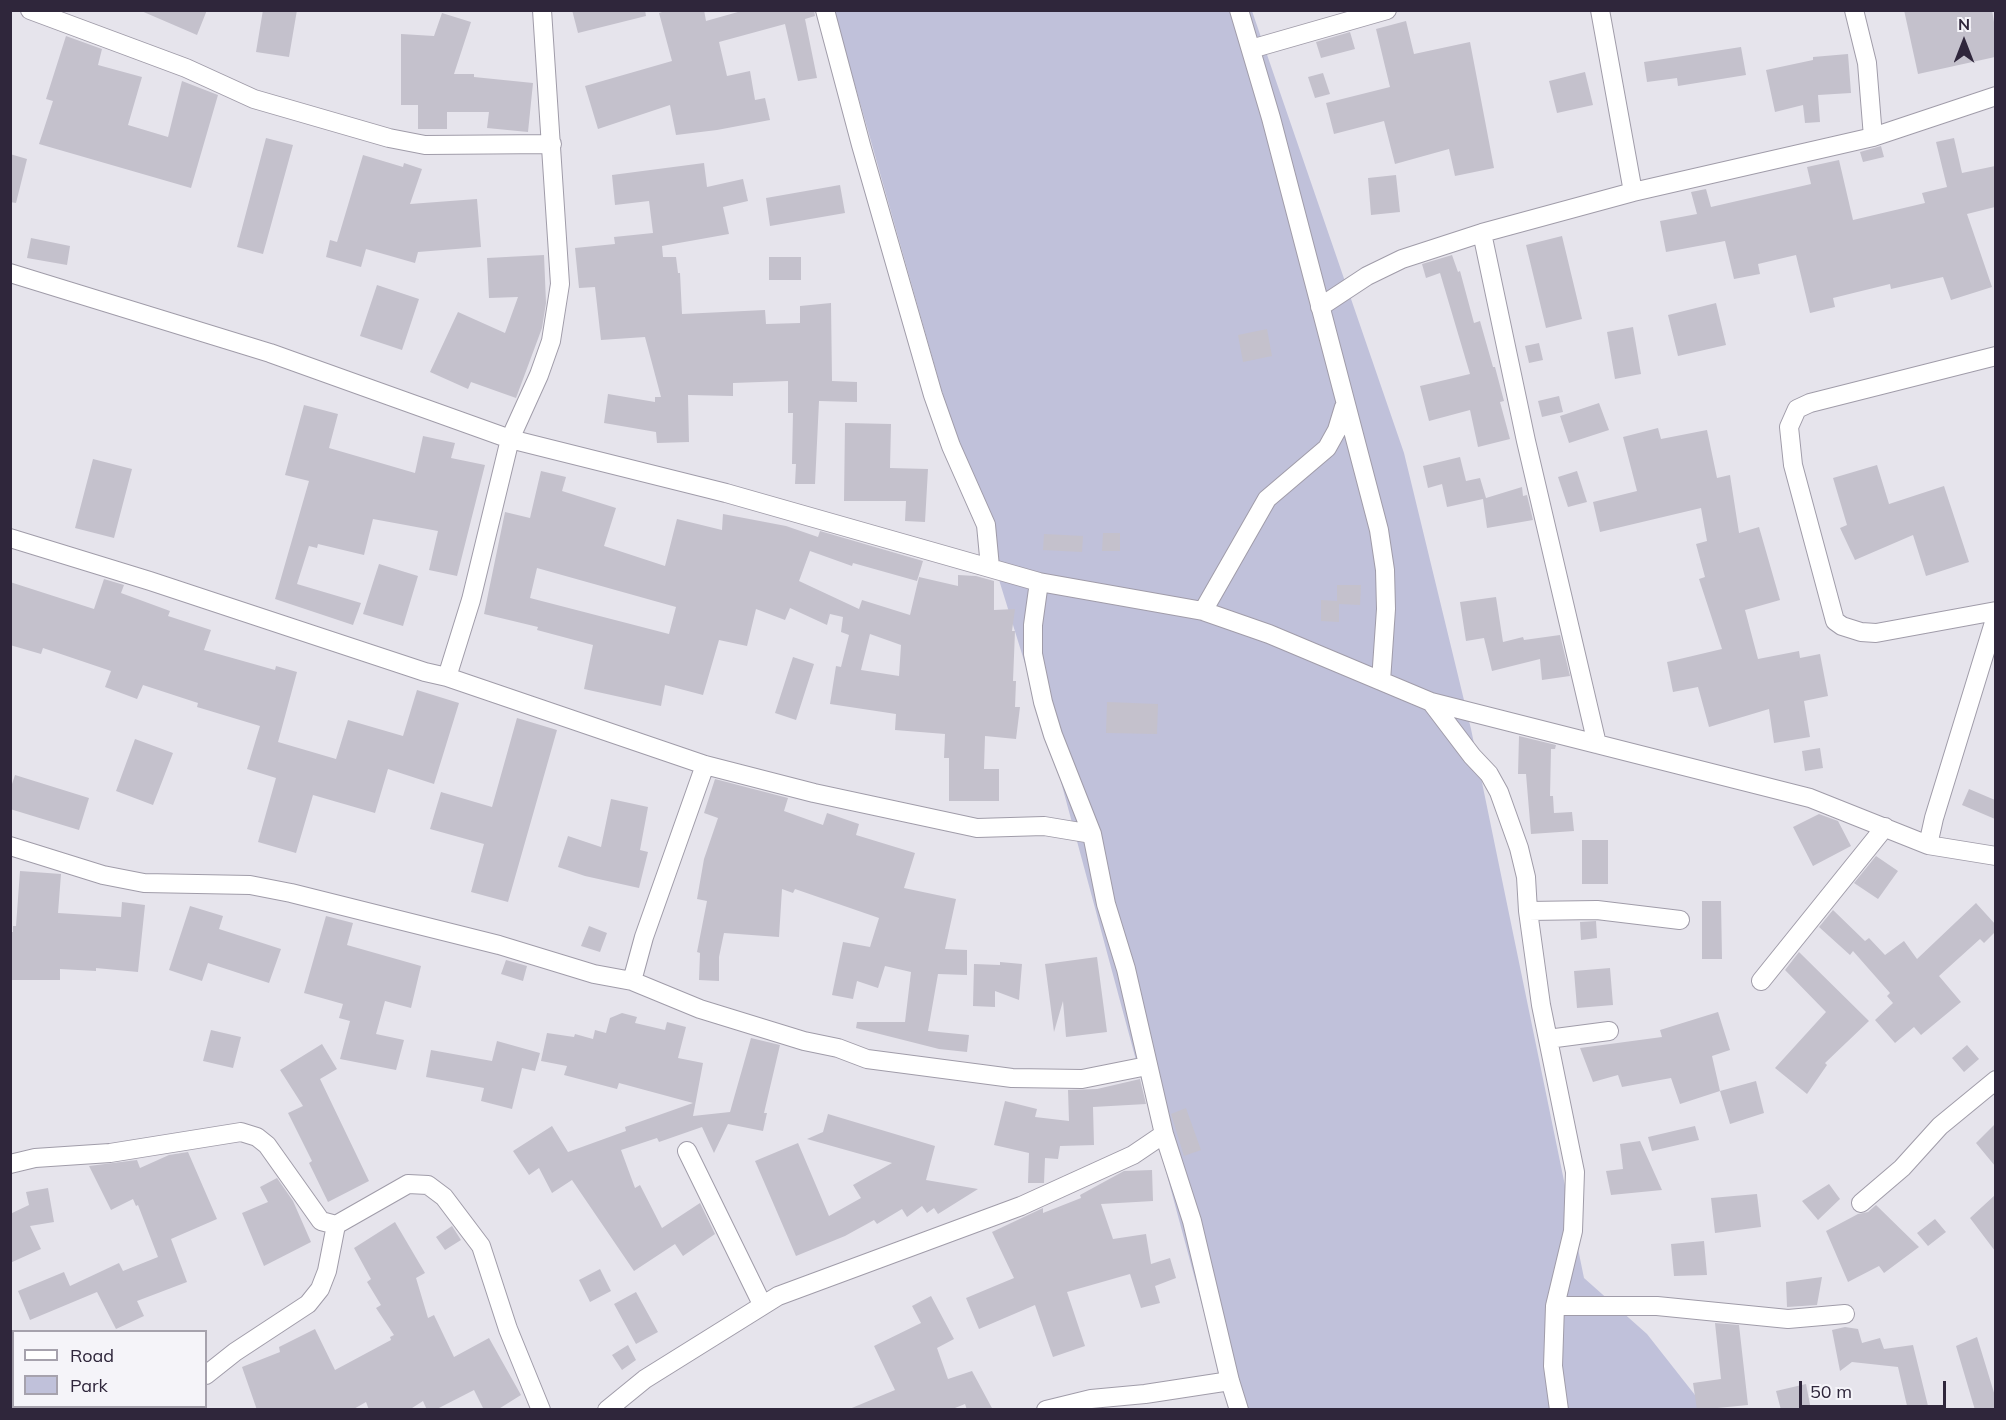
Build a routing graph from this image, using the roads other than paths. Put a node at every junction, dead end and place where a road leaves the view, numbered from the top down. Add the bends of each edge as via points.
1 (30, 10) edge
2 (542, 10) edge
3 (825, 10) edge
4 (1239, 10) edge
5 (1387, 10) edge
6 (1600, 10) edge
7 (1854, 10) edge
8 (1251, 49) junction
9 (1995, 96) edge
10 (1873, 137) junction
11 (552, 144) junction
12 (1633, 192) junction
13 (1482, 233) junction
14 (10, 273) edge
15 (1320, 307) junction
16 (1995, 356) edge
17 (1345, 405) junction
18 (510, 439) junction
19 (10, 538) edge
20 (990, 567) junction
21 (1039, 582) junction
22 (1203, 611) junction
23 (1995, 611) edge
24 (1995, 616) edge
25 (447, 677) junction
26 (1381, 681) junction
27 (1431, 702) junction
28 (1597, 744) junction
29 (705, 765) junction
30 (1885, 827) junction
31 (1092, 834) junction
32 (1928, 845) junction
33 (10, 846) edge
34 (1995, 855) edge
35 (1528, 911) junction
36 (1680, 920) dead end
37 (632, 981) junction
38 (1761, 981) dead end
39 (1609, 1031) dead end
40 (1548, 1039) junction
41 (1147, 1066) junction
42 (1995, 1080) edge
43 (1164, 1134) junction
44 (687, 1151) dead end
45 (10, 1164) edge
46 (1861, 1203) dead end
47 (336, 1225) junction
48 (762, 1304) junction
49 (1556, 1306) junction
50 (1845, 1314) dead end
51 (207, 1374) edge
52 (1230, 1381) junction
53 (541, 1410) edge
54 (607, 1410) edge
55 (1046, 1410) edge
56 (1239, 1410) edge
57 (1559, 1410) edge

1 - 11 street via 186,68 254,99 388,138 425,145
2 - 11 street
3 - 20 street via 933,394 986,525
4 - 8 street
5 - 8 street
6 - 12 street
7 - 10 street via 1867,63
8 - 15 street
9 - 10 street
10 - 12 street
11 - 18 street via 560,284 551,340 540,375
12 - 13 street
13 - 15 street via 1402,259 1367,276
13 - 28 street
14 - 18 street via 270,353
15 - 17 street
16 - 23 street via 1810,403 1797,410 1791,419 1789,436 1834,621 1842,627 1876,633
17 - 22 street via 1327,448 1267,499
17 - 26 street via 1379,530 1385,570
18 - 20 street via 726,493
18 - 25 street via 471,600
19 - 25 street
20 - 21 street
21 - 22 street
21 - 31 street via 1033,654 1043,702
22 - 26 street
24 - 32 street
25 - 29 street
26 - 27 street
27 - 28 street
27 - 35 street via 1499,792 1519,848
28 - 30 street via 1810,798
29 - 31 street via 977,828 1044,826
29 - 37 street
30 - 32 street
30 - 38 street
31 - 41 street
32 - 34 street
33 - 37 street via 103,875 144,883 250,885 291,893
35 - 36 street via 1597,910
35 - 40 street
37 - 41 street via 700,1009 867,1059 1012,1078 1082,1079
39 - 40 street
40 - 49 street via 1575,1172 1573,1231
41 - 43 street
42 - 46 street via 1940,1126 1902,1168
43 - 48 street via 1118,1163 1021,1206
43 - 52 street via 1192,1221
44 - 48 street
45 - 47 street via 35,1158 110,1154 242,1132 267,1145 321,1221
47 - 51 street via 327,1271 308,1304
47 - 53 street via 408,1184 428,1185 444,1197 481,1246 508,1329
48 - 54 street via 645,1379
49 - 50 street via 1657,1306 1788,1319
49 - 57 street via 1554,1366
52 - 55 street via 1091,1399
52 - 56 street

